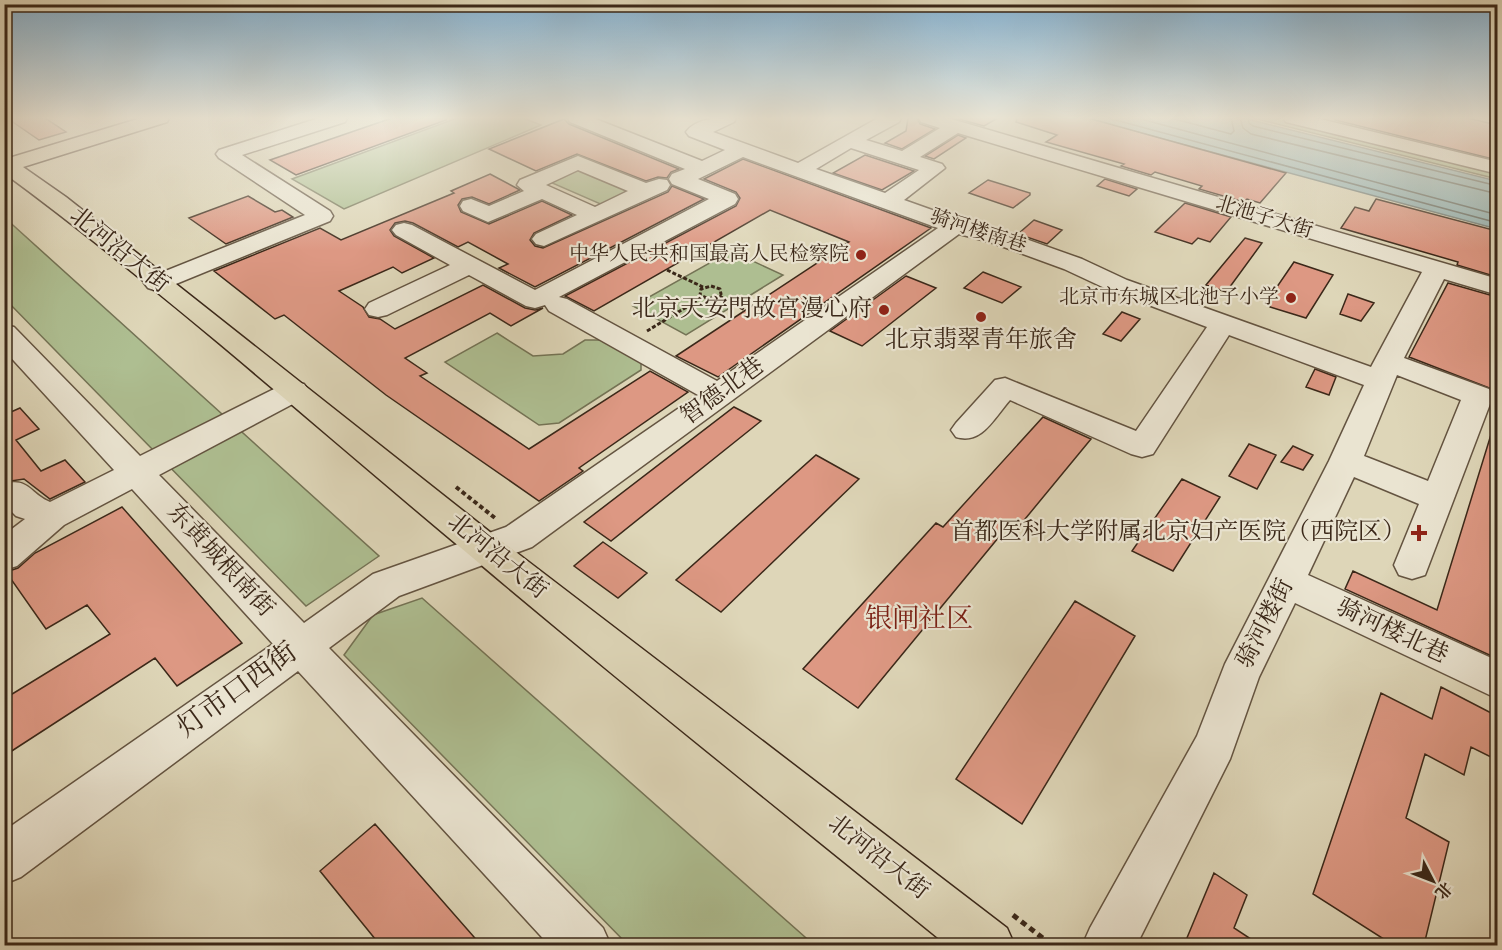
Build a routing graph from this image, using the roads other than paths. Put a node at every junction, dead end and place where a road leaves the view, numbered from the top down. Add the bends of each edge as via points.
1 (239, 162) edge
2 (577, 162) edge
3 (579, 162) edge
4 (688, 162) edge
5 (715, 162) edge
6 (775, 162) edge
7 (813, 162) edge
8 (917, 162) edge
9 (1078, 162) edge
10 (1474, 162) edge
11 (6, 164) edge
12 (702, 168) junction
13 (1497, 168) edge
14 (799, 171) junction
15 (680, 178) junction
16 (542, 191) junction
17 (646, 191) junction
18 (887, 202) junction
19 (471, 206) dead end
20 (595, 215) junction
21 (955, 226) junction
22 (404, 230) dead end
23 (544, 239) dead end
24 (469, 265) junction
25 (1436, 269) junction
26 (157, 283) junction
27 (1497, 287) edge
28 (546, 303) junction
29 (378, 309) dead end
30 (1223, 324) junction
31 (4, 333) edge
32 (1385, 372) junction
33 (294, 391) junction
34 (719, 394) junction
35 (966, 430) dead end
36 (1345, 461) junction
37 (137, 473) junction
38 (4, 498) edge
39 (1438, 498) junction
40 (52, 516) junction
41 (487, 550) junction
42 (4, 556) edge
43 (1412, 565) dead end
44 (1287, 582) junction
45 (301, 646) junction
46 (1497, 681) edge
47 (4, 860) edge
48 (585, 945) edge
49 (989, 945) edge
50 (1108, 945) edge

1 - 26 street via 322,216
2 - 16 street via 528,185
3 - 17 street
4 - 12 street
5 - 12 street
6 - 14 street, 骑河楼南巷
7 - 14 street
8 - 18 street via 935,168
9 - 25 street, 北池子大街
10 - 13 street
11 - 26 main road, 北河沿大街
12 - 15 street
14 - 18 street, 骑河楼南巷
15 - 17 street
15 - 28 street via 727,199
16 - 19 street via 488,215
16 - 20 street
17 - 20 street
18 - 21 street, 骑河楼南巷
20 - 23 street
21 - 30 street, 骑河楼南巷 via 999,237 1073,264
21 - 34 street, 智德北巷
22 - 24 street
24 - 28 street
24 - 29 street
25 - 27 street, 北池子大街
25 - 32 street, 骑河楼街
26 - 33 main road, 北河沿大街
28 - 34 street
30 - 32 street, 骑河楼南巷
30 - 35 street via 1142,446 1005,387
31 - 37 street, 东黄城根南街
32 - 36 street, 骑河楼街
32 - 39 street, 骑河楼南巷 via 1478,396
33 - 37 street
33 - 41 main road, 北河沿大街
34 - 41 street, 智德北巷 via 519,537
36 - 39 street
36 - 44 street, 骑河楼街
37 - 40 street
37 - 45 street, 东黄城根南街
38 - 40 street via 15,493 28,507
39 - 43 street
40 - 42 street
41 - 45 street, 灯市口西街 via 386,585
41 - 49 main road, 北河沿大街
44 - 46 street, 骑河楼北巷
44 - 50 street, 骑河楼街 via 1239,676 1215,745
45 - 47 street, 灯市口西街
45 - 48 street, 东黄城根南街

